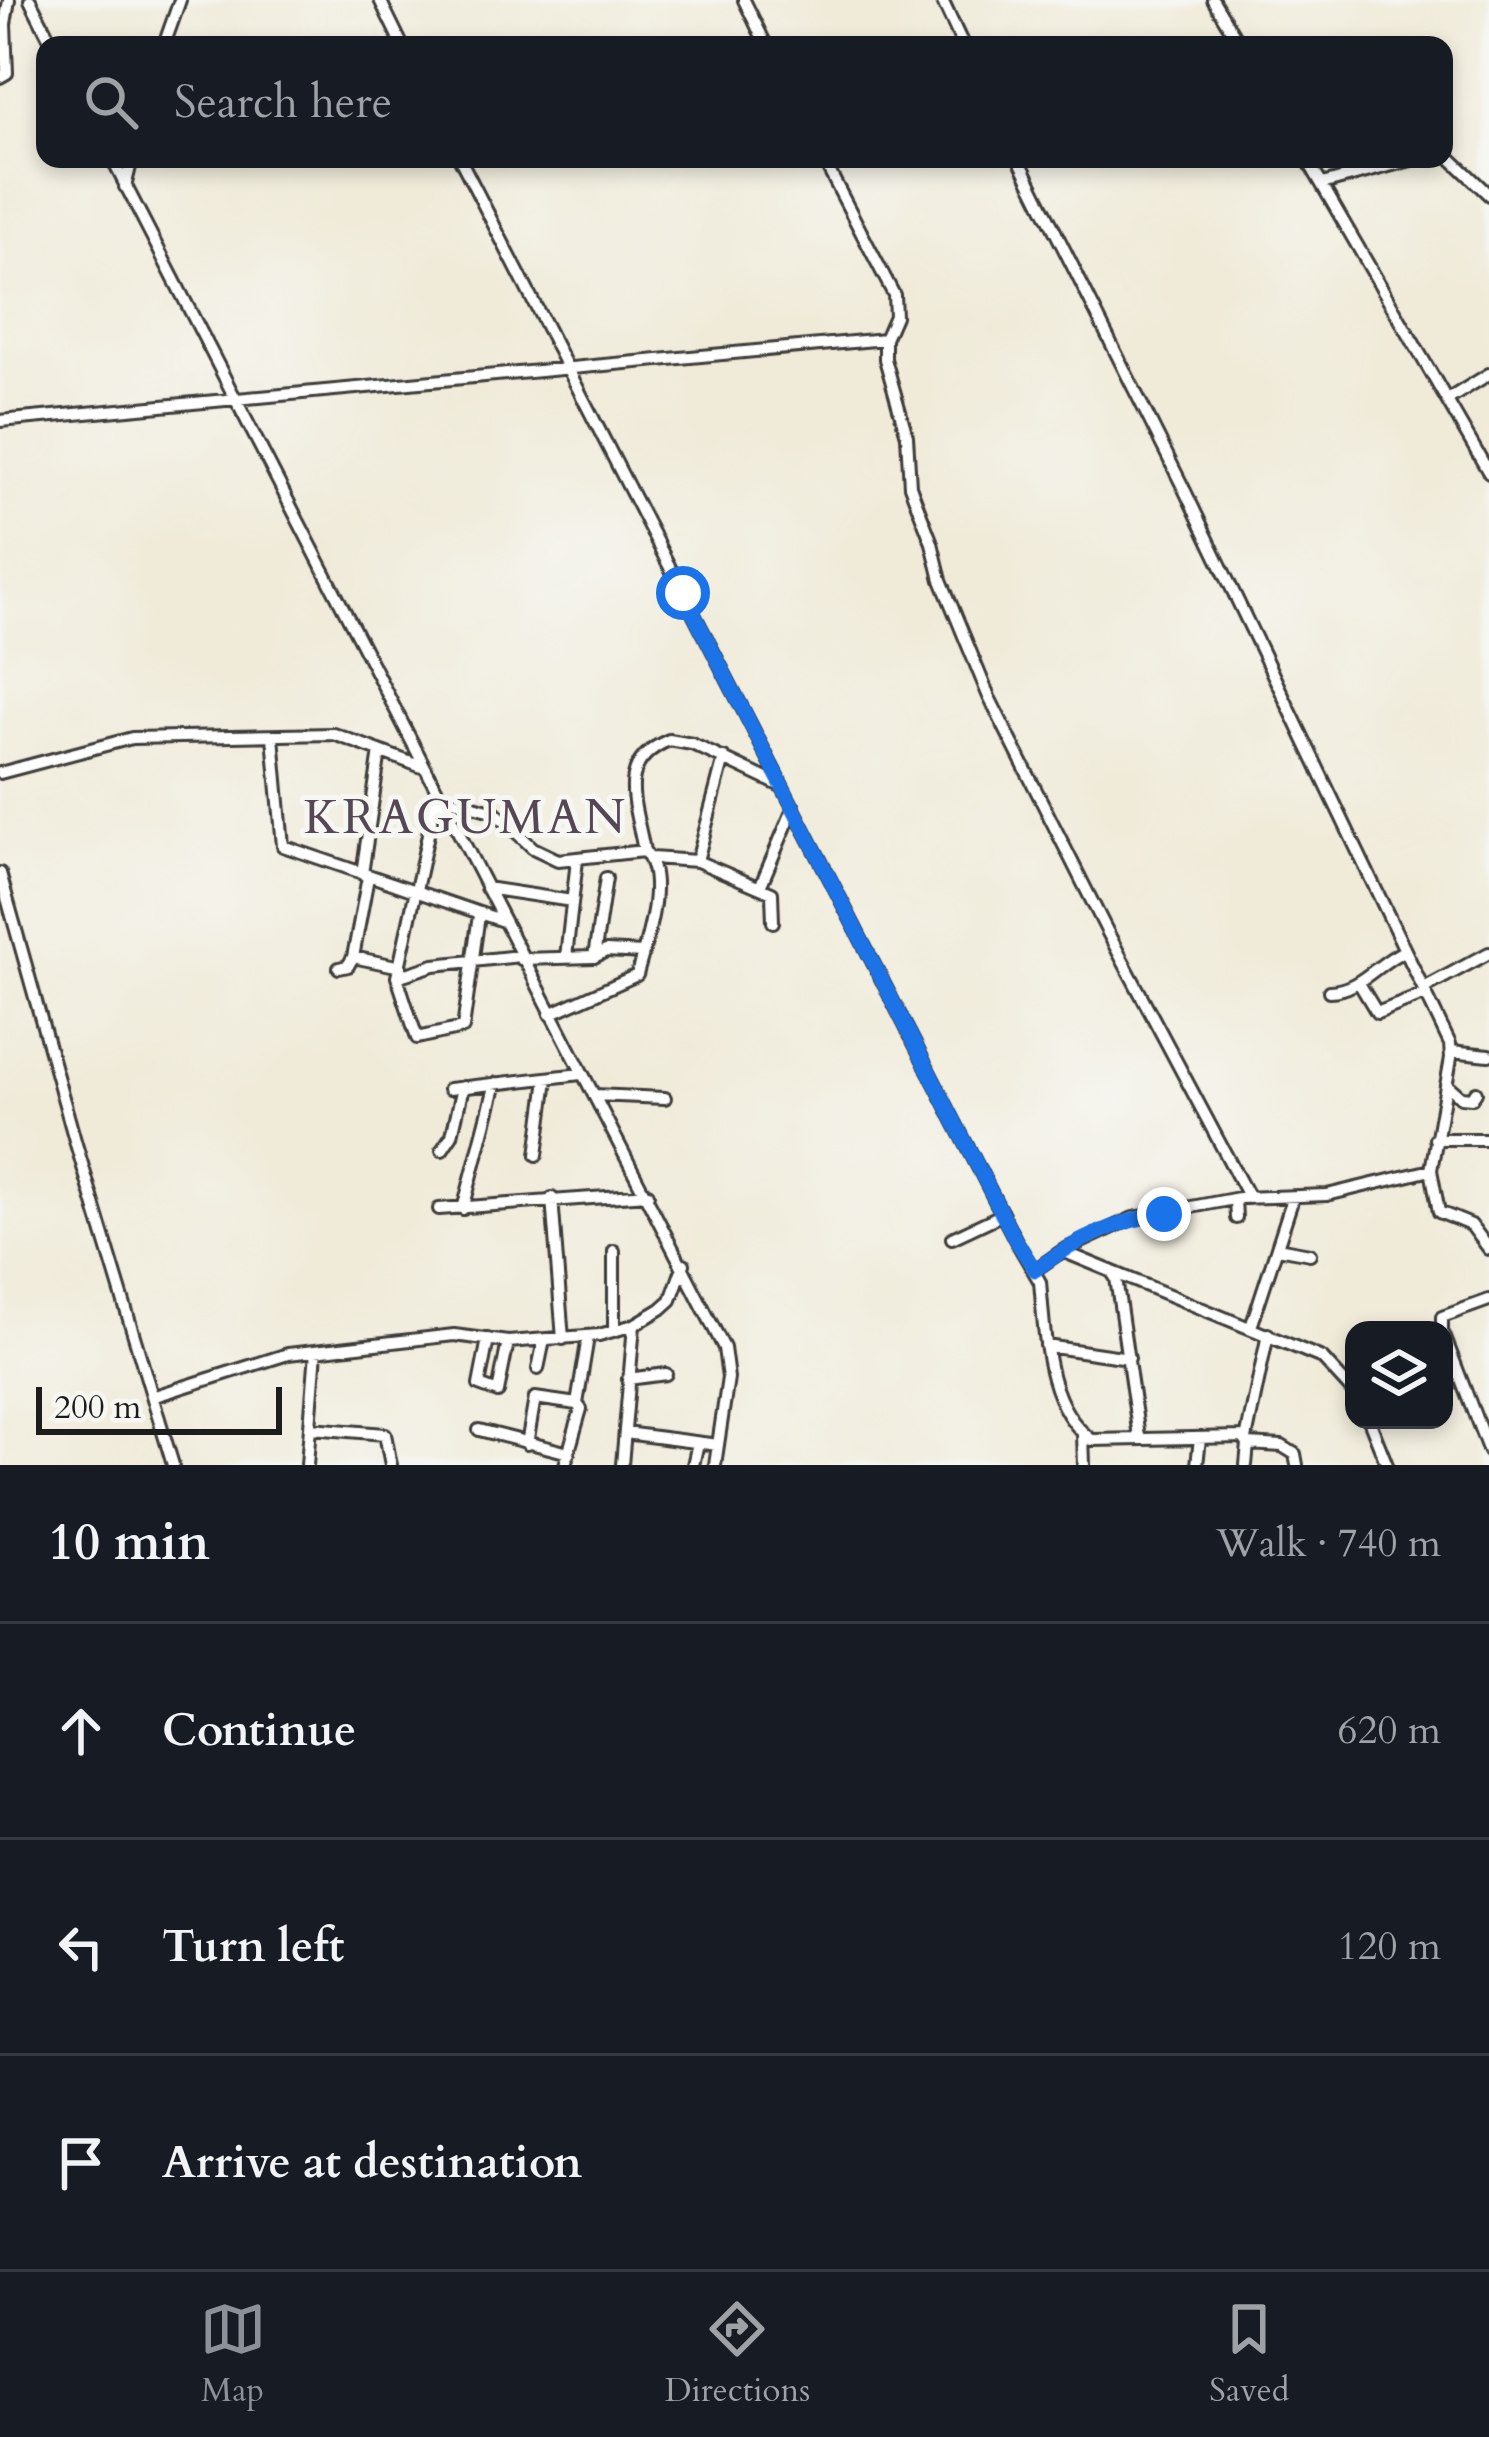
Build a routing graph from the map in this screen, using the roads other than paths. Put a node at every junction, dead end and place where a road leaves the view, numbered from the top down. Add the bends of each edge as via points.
1 (9, 0) edge
2 (30, 0) edge
3 (180, 0) edge
4 (380, 0) edge
5 (744, 0) edge
6 (942, 0) edge
7 (1214, 0) edge
8 (48, 36) edge
9 (167, 36) edge
10 (398, 36) edge
11 (762, 36) edge
12 (960, 36) edge
13 (1235, 36) edge
14 (0, 77) edge
15 (1453, 161) edge
16 (116, 168) edge
17 (130, 168) edge
18 (465, 168) edge
19 (828, 168) edge
20 (1024, 168) edge
21 (1312, 168) edge
22 (1382, 168) edge
23 (1322, 184) junction
24 (125, 187) junction
25 (1489, 195) edge
26 (885, 339) junction
27 (567, 367) junction
28 (1489, 374) edge
29 (233, 398) junction
30 (1447, 400) junction
31 (0, 422) edge
32 (1489, 473) edge
33 (274, 736) junction
34 (380, 751) junction
35 (724, 758) junction
36 (422, 767) junction
37 (0, 772) edge
38 (784, 788) junction
39 (438, 794) junction
40 (794, 806) junction
41 (647, 854) junction
42 (577, 860) junction
43 (697, 861) junction
44 (0, 873) edge
45 (365, 875) junction
46 (606, 878) dead end
47 (760, 887) junction
48 (486, 888) junction
49 (413, 891) junction
50 (572, 898) junction
51 (603, 898) junction
52 (479, 915) junction
53 (502, 921) junction
54 (773, 922) dead end
55 (1404, 951) junction
56 (643, 952) junction
57 (1489, 953) edge
58 (353, 957) junction
59 (521, 957) junction
60 (566, 957) junction
61 (594, 958) junction
62 (474, 961) junction
63 (339, 968) dead end
64 (399, 972) junction
65 (1359, 983) junction
66 (1329, 991) dead end
67 (1425, 991) junction
68 (550, 1014) junction
69 (1451, 1051) junction
70 (1489, 1055) edge
71 (581, 1074) junction
72 (547, 1079) junction
73 (496, 1083) junction
74 (1446, 1084) junction
75 (463, 1087) junction
76 (449, 1089) dead end
77 (1476, 1092) dead end
78 (594, 1095) junction
79 (665, 1098) dead end
80 (1489, 1138) edge
81 (1435, 1139) junction
82 (442, 1150) dead end
83 (537, 1155) dead end
84 (1431, 1170) junction
85 (648, 1194) junction
86 (552, 1198) junction
87 (1249, 1198) junction
88 (1293, 1198) junction
89 (1235, 1199) junction
90 (439, 1209) dead end
91 (464, 1209) junction
92 (1003, 1214) junction
93 (1235, 1218) dead end
94 (952, 1238) dead end
95 (1488, 1245) edge
96 (1276, 1248) junction
97 (614, 1251) dead end
98 (1062, 1251) junction
99 (1310, 1254) dead end
100 (684, 1264) junction
101 (1035, 1270) junction
102 (1111, 1270) junction
103 (1489, 1300) edge
104 (1442, 1321) edge
105 (634, 1325) junction
106 (1250, 1327) junction
107 (614, 1330) junction
108 (1268, 1334) junction
109 (588, 1337) junction
110 (488, 1339) junction
111 (563, 1339) junction
112 (544, 1340) junction
113 (508, 1342) junction
114 (1046, 1346) junction
115 (316, 1351) junction
116 (1129, 1358) junction
117 (1453, 1358) edge
118 (538, 1369) dead end
119 (666, 1374) dead end
120 (628, 1378) junction
121 (1345, 1384) edge
122 (155, 1396) junction
123 (577, 1404) junction
124 (311, 1428) junction
125 (1373, 1429) edge
126 (478, 1430) dead end
127 (625, 1433) junction
128 (1084, 1434) junction
129 (1139, 1437) junction
130 (1200, 1438) junction
131 (1247, 1442) junction
132 (698, 1443) junction
133 (527, 1444) junction
134 (718, 1445) junction
135 (1489, 1452) edge
136 (567, 1459) edge
137 (173, 1465) edge
138 (307, 1465) edge
139 (391, 1465) edge
140 (622, 1465) edge
141 (693, 1465) edge
142 (715, 1465) edge
143 (1084, 1465) edge
144 (1197, 1465) edge
145 (1246, 1465) edge
146 (1297, 1465) edge
147 (1387, 1465) edge

1 - 14 street via 7,73
2 - 8 street
3 - 9 street
4 - 10 street
5 - 11 street
6 - 12 street
7 - 13 street
15 - 25 street
16 - 24 street
17 - 24 street
18 - 27 street
19 - 26 street via 893,296
20 - 55 street
21 - 23 street
22 - 23 street
23 - 30 street
24 - 29 street
26 - 27 street
26 - 87 street via 915,501 989,697
27 - 29 street
27 - 38 street
28 - 30 street
29 - 31 street
29 - 36 street
30 - 32 street
33 - 34 street via 334,734
33 - 37 street via 132,738
33 - 45 street via 283,846
34 - 36 street
34 - 45 street
35 - 38 street
35 - 41 street via 681,740 653,746 641,758 632,775
35 - 43 street
36 - 39 street
38 - 40 street
39 - 42 street via 495,812 544,855
39 - 48 street
39 - 49 street
40 - 47 street
40 - 92 street
41 - 42 street
41 - 43 street
41 - 56 street via 654,898
42 - 50 street
43 - 47 street
44 - 122 street
45 - 49 street
45 - 58 street
46 - 51 street
47 - 54 street via 773,896
48 - 50 street
48 - 53 street
49 - 52 street
49 - 64 street
50 - 51 street
50 - 60 street
51 - 61 street
52 - 53 street
52 - 62 street
53 - 59 street
55 - 65 street
55 - 67 street
56 - 61 street
56 - 68 street via 631,980
57 - 67 street
58 - 63 street
58 - 64 street
59 - 60 street
59 - 62 street
59 - 68 street
60 - 61 street
62 - 64 street
62 - 64 street via 463,1028 422,1039
65 - 66 street
65 - 67 street via 1377,1013
67 - 69 street
68 - 71 street
69 - 70 street
69 - 74 street
71 - 72 street
71 - 78 street
72 - 73 street
72 - 83 street
73 - 75 street
73 - 91 street
74 - 77 street via 1461,1097
74 - 81 street
75 - 76 street
75 - 82 street
78 - 79 street
78 - 85 street
80 - 81 street
81 - 84 street
84 - 88 street
84 - 95 street via 1439,1212 1471,1225
85 - 86 street
85 - 100 street
86 - 91 street
86 - 111 street
87 - 88 street
87 - 89 street
88 - 96 street
89 - 93 street
89 - 98 street via 1133,1218
90 - 91 street
92 - 94 street
92 - 101 street
96 - 99 street
96 - 106 street
97 - 107 street
98 - 101 street
98 - 102 street
100 - 105 street via 671,1300
100 - 134 street via 724,1348
101 - 114 street
102 - 106 street
102 - 116 street
103 - 104 street
105 - 107 street
105 - 120 street
106 - 108 street
107 - 109 street
108 - 121 street via 1322,1358
108 - 131 street
109 - 111 street
109 - 123 street
110 - 113 street
110 - 113 street via 478,1385 498,1392
110 - 115 street via 454,1335
111 - 112 street
112 - 113 street
112 - 118 street
114 - 116 street
114 - 128 street via 1047,1367
115 - 122 street
115 - 124 street
116 - 129 street
117 - 135 street
119 - 120 street
120 - 127 street
122 - 137 street
123 - 133 street via 535,1398
123 - 136 street
124 - 138 street
124 - 139 street via 385,1434
125 - 147 street
126 - 133 street
127 - 132 street
127 - 140 street
128 - 129 street
128 - 143 street
129 - 130 street
130 - 131 street
130 - 144 street
131 - 145 street
131 - 146 street via 1288,1448
132 - 134 street
132 - 141 street
133 - 136 street
134 - 142 street

